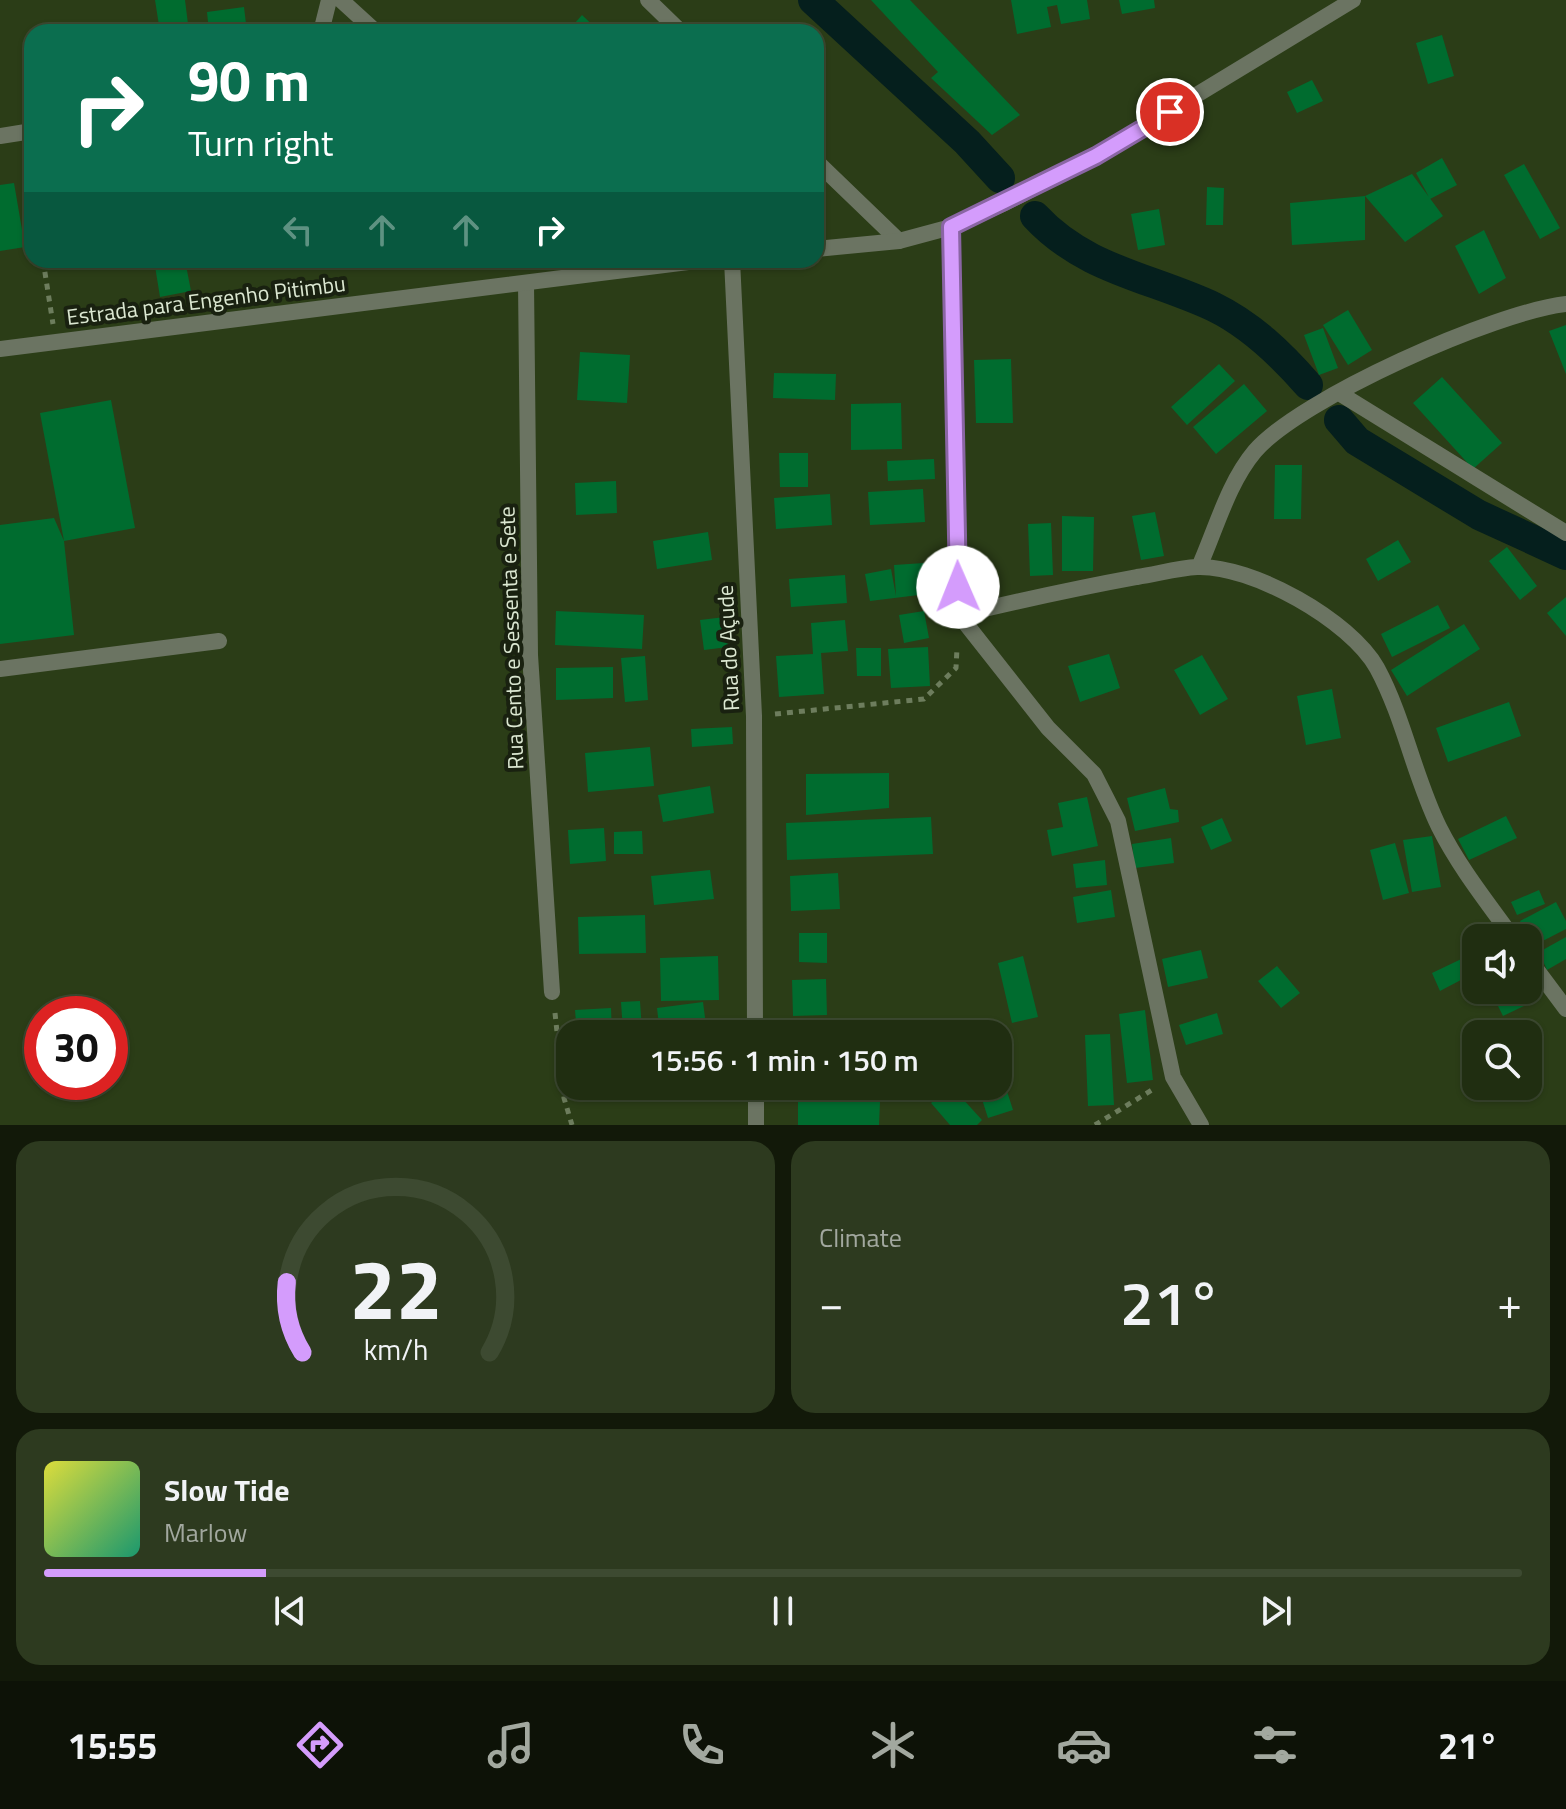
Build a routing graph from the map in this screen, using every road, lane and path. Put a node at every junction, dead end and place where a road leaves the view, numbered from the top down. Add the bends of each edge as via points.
1 (329, 0) edge
2 (341, 0) edge
3 (648, 0) edge
4 (1353, 0) edge
5 (323, 24) edge
6 (367, 24) edge
7 (673, 24) edge
8 (24, 133) edge
9 (0, 136) edge
10 (824, 169) edge
11 (951, 227) junction
12 (899, 241) junction
13 (824, 248) edge
14 (44, 268) edge
15 (642, 268) edge
16 (732, 268) edge
17 (526, 283) junction
18 (1566, 304) edge
19 (56, 341) junction
20 (0, 349) edge
21 (1339, 393) junction
22 (1566, 533) edge
23 (1199, 567) junction
24 (959, 615) junction
25 (219, 641) dead end
26 (0, 669) edge
27 (754, 716) junction
28 (1503, 924) edge
29 (1542, 977) edge
30 (552, 992) joint
31 (1566, 1009) edge
32 (755, 1020) edge
33 (1173, 1077) junction
34 (756, 1100) edge
35 (572, 1125) edge
36 (756, 1125) edge
37 (1095, 1125) edge
38 (1201, 1125) edge

1 - 5 street
2 - 6 street
3 - 7 street
4 - 11 street via 1096,156
8 - 9 street
10 - 12 street
11 - 12 street
11 - 24 street
12 - 13 street
14 - 19 path
15 - 17 street, Estrada para Engenho Pitimbu
16 - 27 street, Rua do Açude
17 - 19 street, Estrada para Engenho Pitimbu
17 - 30 street, Rua Cento e Sessenta e Sete via 530,655
18 - 21 street via 1478,326
19 - 20 street, Estrada para Engenho Pitimbu
21 - 22 street
21 - 23 street via 1271,435 1254,453
23 - 24 street
23 - 28 street via 1249,578 1295,597 1336,621 1363,647 1378,670 1438,826
24 - 27 path via 956,668 924,699
24 - 33 street via 1109,798
25 - 26 street
27 - 32 street, Rua do Açude
29 - 31 street
30 - 35 path
33 - 37 path
33 - 38 street
34 - 36 street

